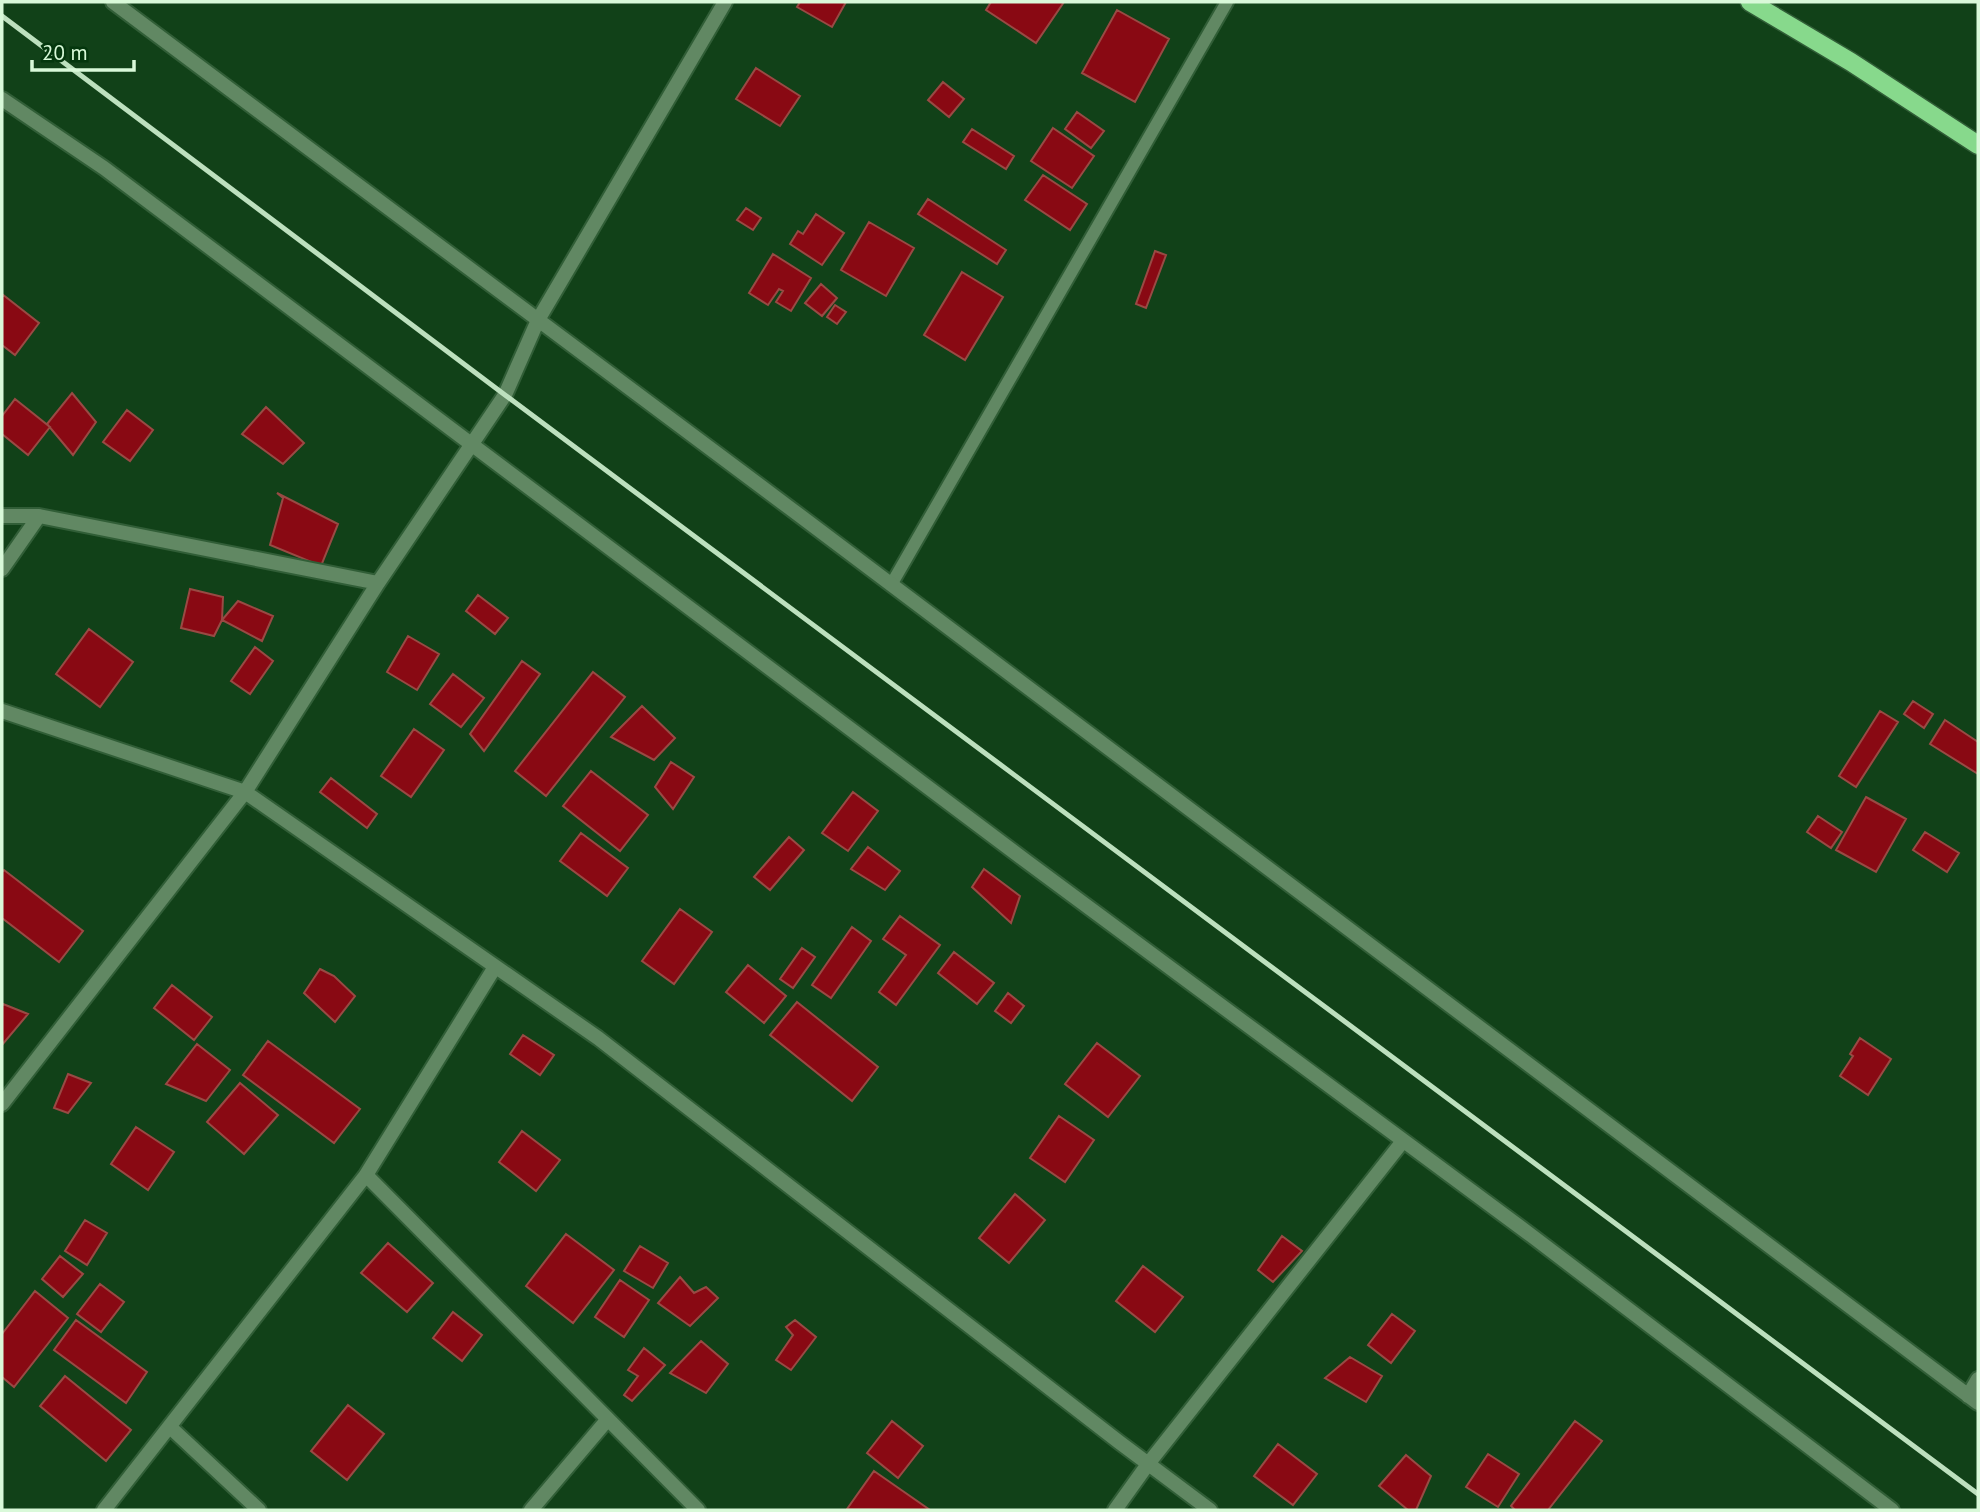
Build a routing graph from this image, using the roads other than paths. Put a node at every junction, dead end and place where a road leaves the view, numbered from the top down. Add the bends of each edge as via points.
1 (113, 2) edge
2 (725, 2) edge
3 (1227, 2) edge
4 (1750, 2) edge
5 (2, 99) edge
6 (1978, 145) edge
7 (538, 320) junction
8 (471, 445) junction
9 (2, 516) edge
10 (39, 516) junction
11 (2, 569) edge
12 (378, 583) junction
13 (891, 585) junction
14 (2, 711) edge
15 (245, 792) junction
16 (495, 967) junction
17 (2, 1104) edge
18 (1403, 1141) junction
19 (366, 1175) junction
20 (1978, 1379) edge
21 (1973, 1400) edge
22 (608, 1419) junction
23 (170, 1427) junction
24 (1149, 1464) junction
25 (104, 1510) edge
26 (259, 1510) edge
27 (530, 1510) edge
28 (698, 1510) edge
29 (1115, 1510) edge
30 (1210, 1510) edge
31 (1892, 1510) edge

1 - 7 street
2 - 7 street
3 - 13 lane
4 - 6 main road
5 - 8 street via 104,168
7 - 8 street via 505,395
7 - 13 street
8 - 12 street
8 - 18 street
9 - 10 street
10 - 11 street
10 - 12 street
12 - 15 street
13 - 21 street
14 - 15 street
15 - 16 street
15 - 17 street
16 - 19 street
16 - 24 street via 598,1038
18 - 24 street
18 - 31 street
19 - 22 street
19 - 23 street
20 - 21 street
22 - 27 street
22 - 28 street
23 - 25 street
23 - 26 street
24 - 29 street
24 - 30 street

